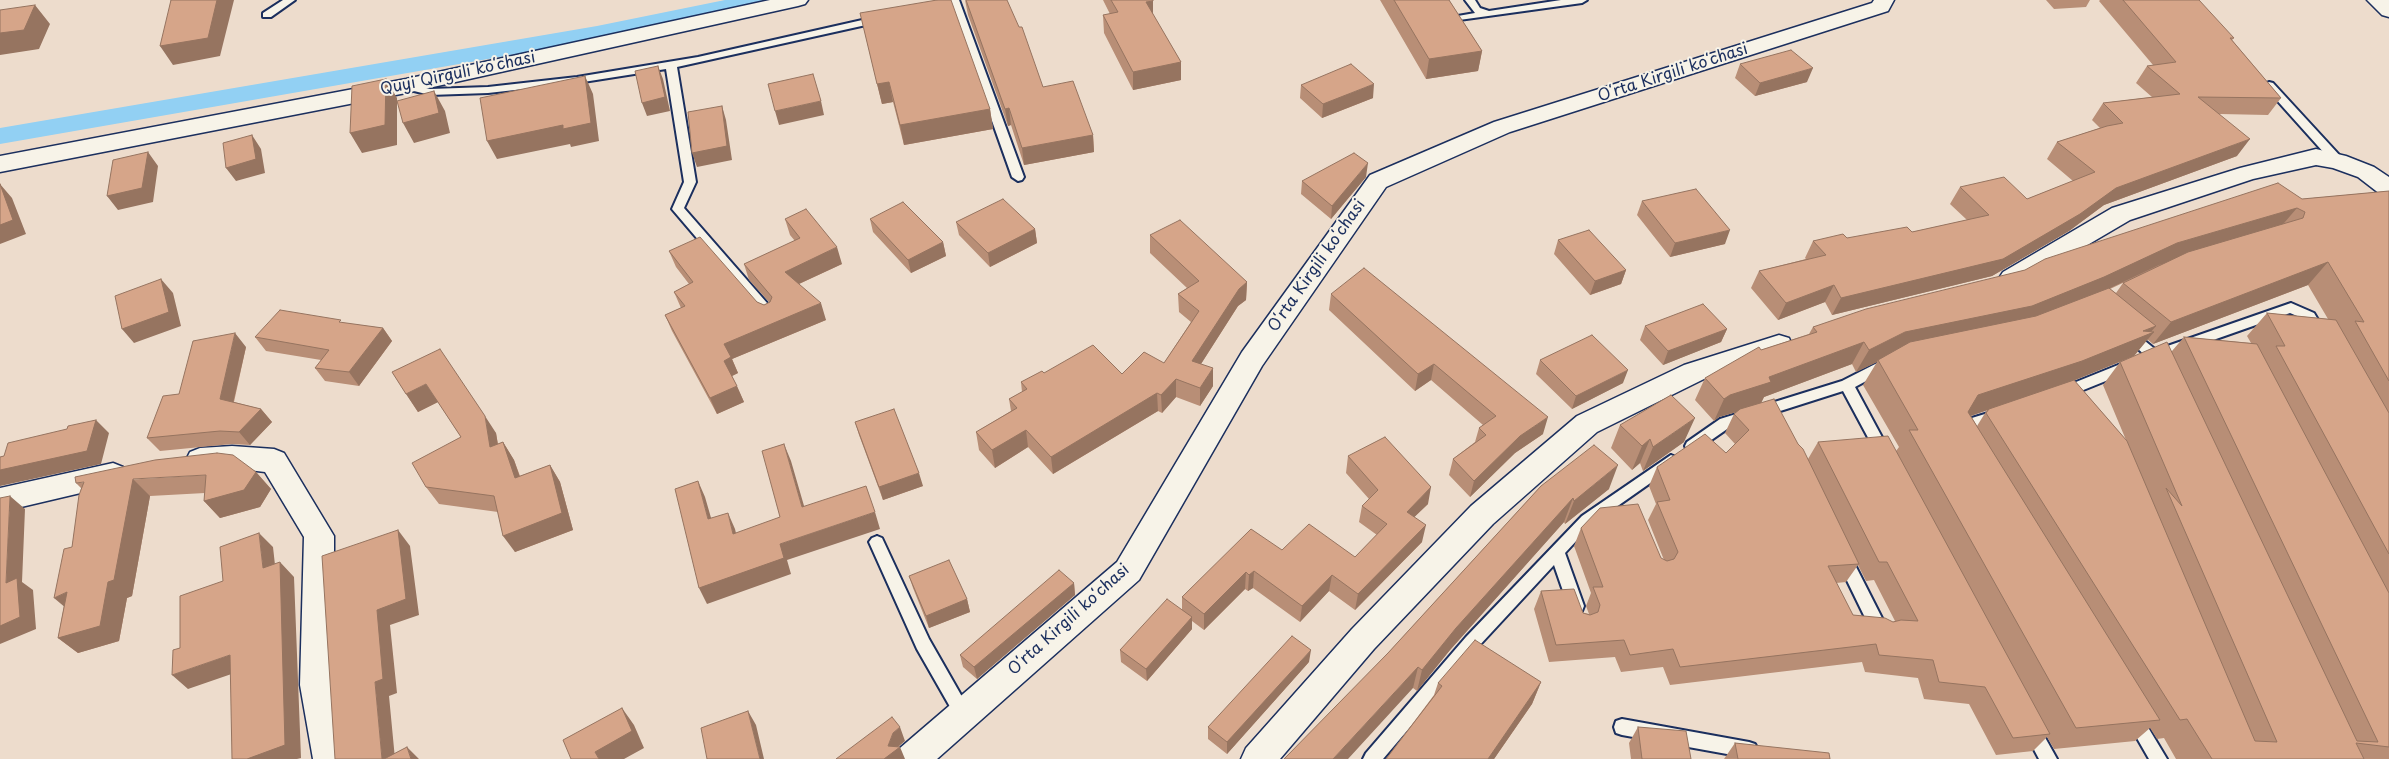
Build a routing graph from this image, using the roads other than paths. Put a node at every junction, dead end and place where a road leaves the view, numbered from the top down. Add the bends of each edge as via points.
1 (290, 0) edge
2 (798, 0) edge
3 (1470, 0) edge
4 (1582, 0) edge
5 (1884, 0) edge
6 (2378, 0) edge
7 (952, 2) edge
8 (2389, 11) edge
9 (1489, 14) junction
10 (267, 15) dead end
11 (890, 17) edge
12 (1456, 19) edge
13 (671, 65) junction
14 (2258, 73) edge
15 (406, 86) junction
16 (2338, 161) junction
17 (0, 164) edge
18 (1018, 177) dead end
19 (2389, 188) edge
20 (1991, 287) edge
21 (769, 314) edge
22 (2116, 323) edge
23 (2227, 330) junction
24 (1805, 337) edge
25 (2323, 341) edge
26 (2236, 347) edge
27 (2154, 355) junction
28 (1902, 359) edge
29 (2166, 382) edge
30 (1847, 385) junction
31 (2071, 390) junction
32 (2052, 396) edge
33 (2084, 404) edge
34 (1768, 409) junction
35 (2014, 409) edge
36 (1777, 425) edge
37 (1966, 443) edge
38 (1889, 463) edge
39 (1627, 492) junction
40 (0, 500) edge
41 (1634, 510) edge
42 (877, 542) dead end
43 (1838, 544) edge
44 (1557, 552) junction
45 (1582, 624) edge
46 (1880, 631) edge
47 (2127, 708) edge
48 (963, 714) junction
49 (2024, 716) edge
50 (1622, 727) dead end
51 (1764, 752) edge
52 (330, 759) edge
53 (912, 759) edge
54 (1258, 759) edge
55 (1372, 759) edge
56 (2048, 759) edge
57 (2158, 759) edge

1 - 10 lane
2 - 15 street, Quyi Qirguli koʻchasi
3 - 9 lane via 1476,10
4 - 9 lane
5 - 48 street, Oʻrta Kirgili koʻchasi via 1881,7 1502,127 1378,181 1252,359 1128,571
6 - 8 street
7 - 18 lane
9 - 12 lane
11 - 13 lane
13 - 15 lane via 488,90 430,92
13 - 21 lane via 690,182 678,210
14 - 16 lane
15 - 17 street, Quyi Qirguli koʻchasi
16 - 19 street via 2366,172
16 - 20 street via 2316,158 2248,173 2121,214 2000,285
22 - 27 lane
23 - 25 lane via 2291,308 2309,316
23 - 26 lane
23 - 27 lane
24 - 54 street via 1694,372 1587,424 1482,515 1363,639
27 - 29 lane
27 - 31 lane
28 - 30 lane
30 - 34 lane
30 - 38 lane
31 - 32 lane
31 - 33 lane
34 - 36 lane
34 - 39 lane via 1725,423
35 - 37 lane via 1968,425 1960,435
39 - 41 lane
39 - 44 lane via 1587,520
40 - 52 street via 157,466 232,457 274,461 319,536 317,685
42 - 48 lane via 923,644
43 - 46 lane
44 - 45 lane
44 - 55 lane via 1472,642
47 - 57 lane
48 - 53 street, Oʻrta Kirgili koʻchasi
49 - 56 lane
50 - 51 lane

